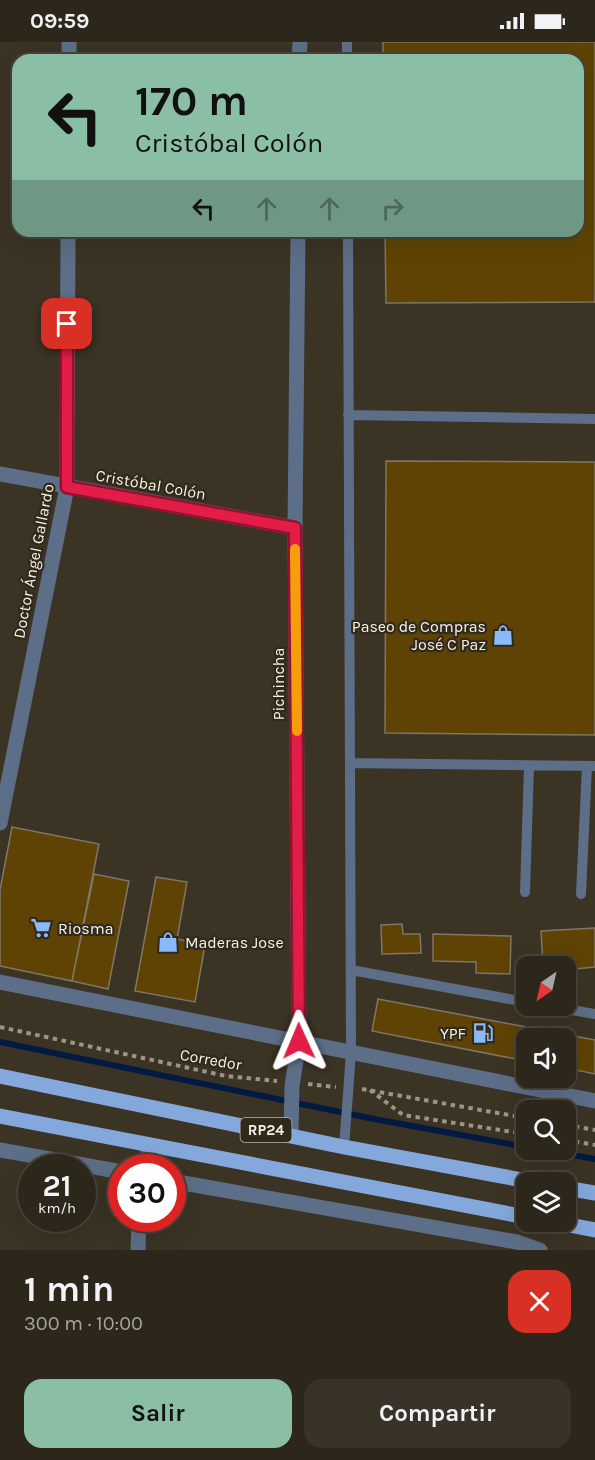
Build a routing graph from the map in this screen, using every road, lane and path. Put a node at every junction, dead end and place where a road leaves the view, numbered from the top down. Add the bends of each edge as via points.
1 (68, 237) edge
2 (298, 237) edge
3 (348, 237) edge
4 (348, 415) junction
5 (595, 419) edge
6 (0, 474) edge
7 (67, 487) junction
8 (295, 528) junction
9 (350, 763) junction
10 (529, 766) junction
11 (591, 766) edge
12 (0, 823) edge
13 (525, 892) dead end
14 (581, 894) dead end
15 (351, 970) junction
16 (0, 982) edge
17 (516, 1000) edge
18 (576, 1011) edge
19 (595, 1014) edge
20 (0, 1027) edge
21 (299, 1041) junction
22 (351, 1053) junction
23 (0, 1077) edge
24 (292, 1084) junction
25 (349, 1088) junction
26 (370, 1090) junction
27 (595, 1101) edge
28 (0, 1116) edge
29 (516, 1116) edge
30 (576, 1127) edge
31 (595, 1130) edge
32 (516, 1132) edge
33 (291, 1135) junction
34 (576, 1142) edge
35 (149, 1145) junction
36 (595, 1145) edge
37 (344, 1147) junction
38 (0, 1150) edge
39 (148, 1154) edge
40 (108, 1169) edge
41 (516, 1179) edge
42 (186, 1183) edge
43 (576, 1190) edge
44 (595, 1193) edge
45 (516, 1215) edge
46 (576, 1226) edge
47 (595, 1230) edge
48 (138, 1232) edge
49 (138, 1250) edge
50 (540, 1250) edge

1 - 7 street, Doctor Ángel Gallardo
2 - 8 street, Pichincha
3 - 4 lane
4 - 5 lane
4 - 9 lane
6 - 7 street, Cristóbal Colón
7 - 8 street, Cristóbal Colón
7 - 12 street, Doctor Ángel Gallardo
8 - 21 street, Pichincha
9 - 10 lane
9 - 15 lane
10 - 11 lane
10 - 13 lane
11 - 14 lane
15 - 17 lane
15 - 22 lane
16 - 21 street
18 - 19 lane
20 - 24 path, Corredor via 225,1076
21 - 22 street
21 - 24 street, Pichincha
22 - 25 lane
22 - 27 street
23 - 33 main road, RP24
24 - 25 path, Corredor
24 - 33 street, Pichincha
25 - 26 path, Corredor
25 - 37 lane
26 - 29 path, Corredor
26 - 32 path via 403,1115
28 - 35 main road, RP24
30 - 31 path
33 - 37 main road, RP24
34 - 36 path
35 - 39 street
35 - 45 main road, RP24
37 - 41 main road, RP24
38 - 40 street
42 - 50 street via 517,1242
43 - 44 main road
46 - 47 main road
48 - 49 street

